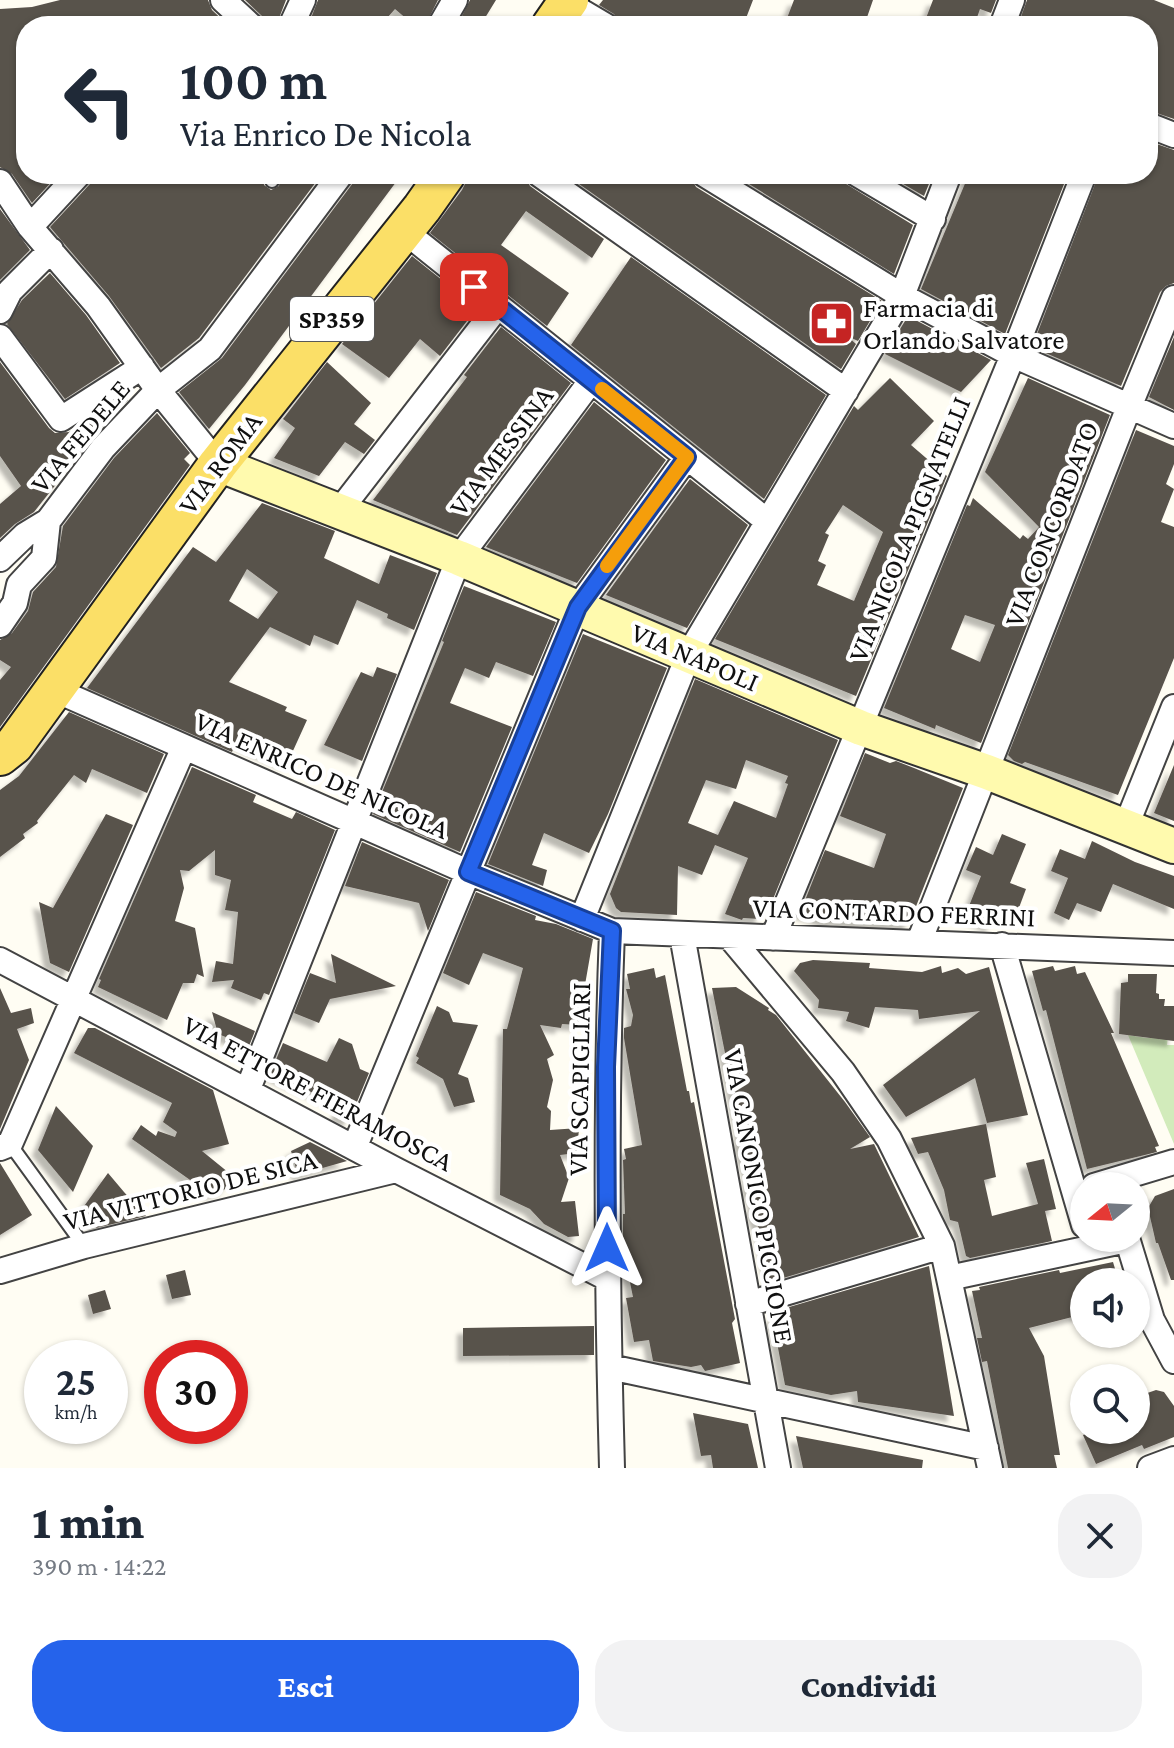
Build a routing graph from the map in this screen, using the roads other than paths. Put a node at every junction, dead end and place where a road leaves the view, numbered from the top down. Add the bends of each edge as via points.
1 (223, 0) edge
2 (240, 16) edge
3 (0, 182) edge
4 (70, 184) edge
5 (334, 184) edge
6 (438, 184) edge
7 (553, 184) edge
8 (720, 184) edge
9 (874, 184) edge
10 (945, 184) edge
11 (1080, 184) edge
12 (933, 219) junction
13 (30, 227) junction
14 (403, 230) junction
15 (51, 250) junction
16 (902, 296) junction
17 (1174, 298) edge
18 (498, 306) junction
19 (0, 311) edge
20 (0, 337) edge
21 (1013, 355) junction
22 (142, 367) junction
23 (591, 381) junction
24 (158, 390) junction
25 (846, 391) junction
26 (1129, 407) junction
27 (1174, 426) edge
28 (687, 457) junction
29 (218, 464) junction
30 (340, 510) junction
31 (48, 521) junction
32 (767, 521) junction
33 (459, 558) junction
34 (0, 559) edge
35 (578, 607) junction
36 (0, 625) edge
37 (689, 654) junction
38 (53, 689) junction
39 (1174, 707) edge
40 (861, 728) junction
41 (184, 747) junction
42 (0, 756) edge
43 (987, 772) junction
44 (354, 821) junction
45 (1126, 826) junction
46 (1174, 846) edge
47 (468, 872) junction
48 (582, 919) junction
49 (612, 931) junction
50 (682, 935) junction
51 (730, 937) junction
52 (773, 938) junction
53 (919, 942) junction
54 (1002, 945) junction
55 (1174, 953) edge
56 (0, 960) edge
57 (74, 997) junction
58 (248, 1089) junction
59 (5, 1146) edge
60 (355, 1146) junction
61 (1174, 1162) edge
62 (396, 1170) junction
63 (1078, 1172) edge
64 (1147, 1172) edge
65 (1070, 1242) edge
66 (84, 1246) junction
67 (942, 1246) junction
68 (1131, 1252) edge
69 (0, 1271) edge
70 (607, 1278) junction
71 (949, 1278) junction
72 (748, 1304) junction
73 (1174, 1361) edge
74 (610, 1367) junction
75 (766, 1403) junction
76 (988, 1458) edge
77 (1174, 1459) edge
78 (612, 1468) edge
79 (778, 1468) edge
80 (1150, 1468) edge

1 - 2 street
3 - 13 street
4 - 13 street
5 - 24 street, VIA FEDELE via 210,349
6 - 14 main road, VIA ROMA / SP359
7 - 25 street
8 - 16 street
9 - 12 street
10 - 12 street
11 - 21 street, VIA NICOLA PIGNATELLI
12 - 16 street
13 - 15 street
14 - 18 street
14 - 29 main road, VIA ROMA / SP359
15 - 19 street via 10,291
15 - 22 street
16 - 21 street
16 - 25 street
17 - 26 street, VIA CONCORDATO
18 - 23 street
18 - 30 street
20 - 22 street via 61,419
21 - 26 street
21 - 40 street, VIA NICOLA PIGNATELLI
22 - 24 street
23 - 28 street
23 - 33 street, VIA MESSINA
24 - 29 street
24 - 31 street, VIA FEDELE via 103,448
25 - 32 street
26 - 27 street
26 - 43 street, VIA CONCORDATO
28 - 32 street
28 - 35 street
29 - 30 main road, VIA NAPOLI
29 - 38 main road, VIA ROMA / SP359
30 - 33 main road, VIA NAPOLI
31 - 34 street
31 - 36 street via 44,558 19,585 15,603
32 - 37 street
33 - 35 main road, VIA NAPOLI
33 - 44 street, VIA MESSINA
35 - 37 main road, VIA NAPOLI
35 - 47 street
37 - 40 main road, VIA NAPOLI
37 - 48 street
38 - 41 street, VIA ENRICO DE NICOLA
38 - 42 main road, VIA ROMA / SP359 via 14,745
39 - 45 street
40 - 43 main road, VIA NAPOLI
40 - 52 street, VIA NICOLA PIGNATELLI
41 - 44 street, VIA ENRICO DE NICOLA
41 - 57 street
43 - 45 main road, VIA NAPOLI
43 - 53 street, VIA CONCORDATO
44 - 47 street, VIA ENRICO DE NICOLA
44 - 58 street, VIA MESSINA
45 - 46 main road, VIA NAPOLI
47 - 48 street, VIA ENRICO DE NICOLA
47 - 60 street
48 - 49 street, VIA ENRICO DE NICOLA
49 - 50 street, VIA CONTARDO FERRINI
49 - 70 street, VIA SCAPIGLIARI via 606,1067
50 - 51 street, VIA CONTARDO FERRINI
50 - 72 street, VIA CANONICO PICCIONE
51 - 52 street, VIA CONTARDO FERRINI
51 - 67 street via 843,1072 889,1139
52 - 53 street, VIA CONTARDO FERRINI
53 - 54 street, VIA CONTARDO FERRINI
54 - 55 street, VIA CONTARDO FERRINI
54 - 63 street
56 - 57 street, VIA ETTORE FIERAMOSCA
57 - 58 street, VIA ETTORE FIERAMOSCA
57 - 59 street
58 - 60 street, VIA ETTORE FIERAMOSCA
59 - 66 lane
60 - 62 street, VIA ETTORE FIERAMOSCA
61 - 64 street
62 - 66 street, VIA VITTORIO DE SICA
62 - 70 street, VIA ETTORE FIERAMOSCA
65 - 71 street
66 - 69 street, VIA VITTORIO DE SICA
67 - 71 street
67 - 72 street
68 - 73 street via 1152,1320
70 - 74 street, VIA SCAPIGLIARI
71 - 76 street
72 - 75 street, VIA CANONICO PICCIONE
74 - 75 street
74 - 78 street, VIA SCAPIGLIARI
75 - 76 street
75 - 79 street, VIA CANONICO PICCIONE
77 - 80 street

